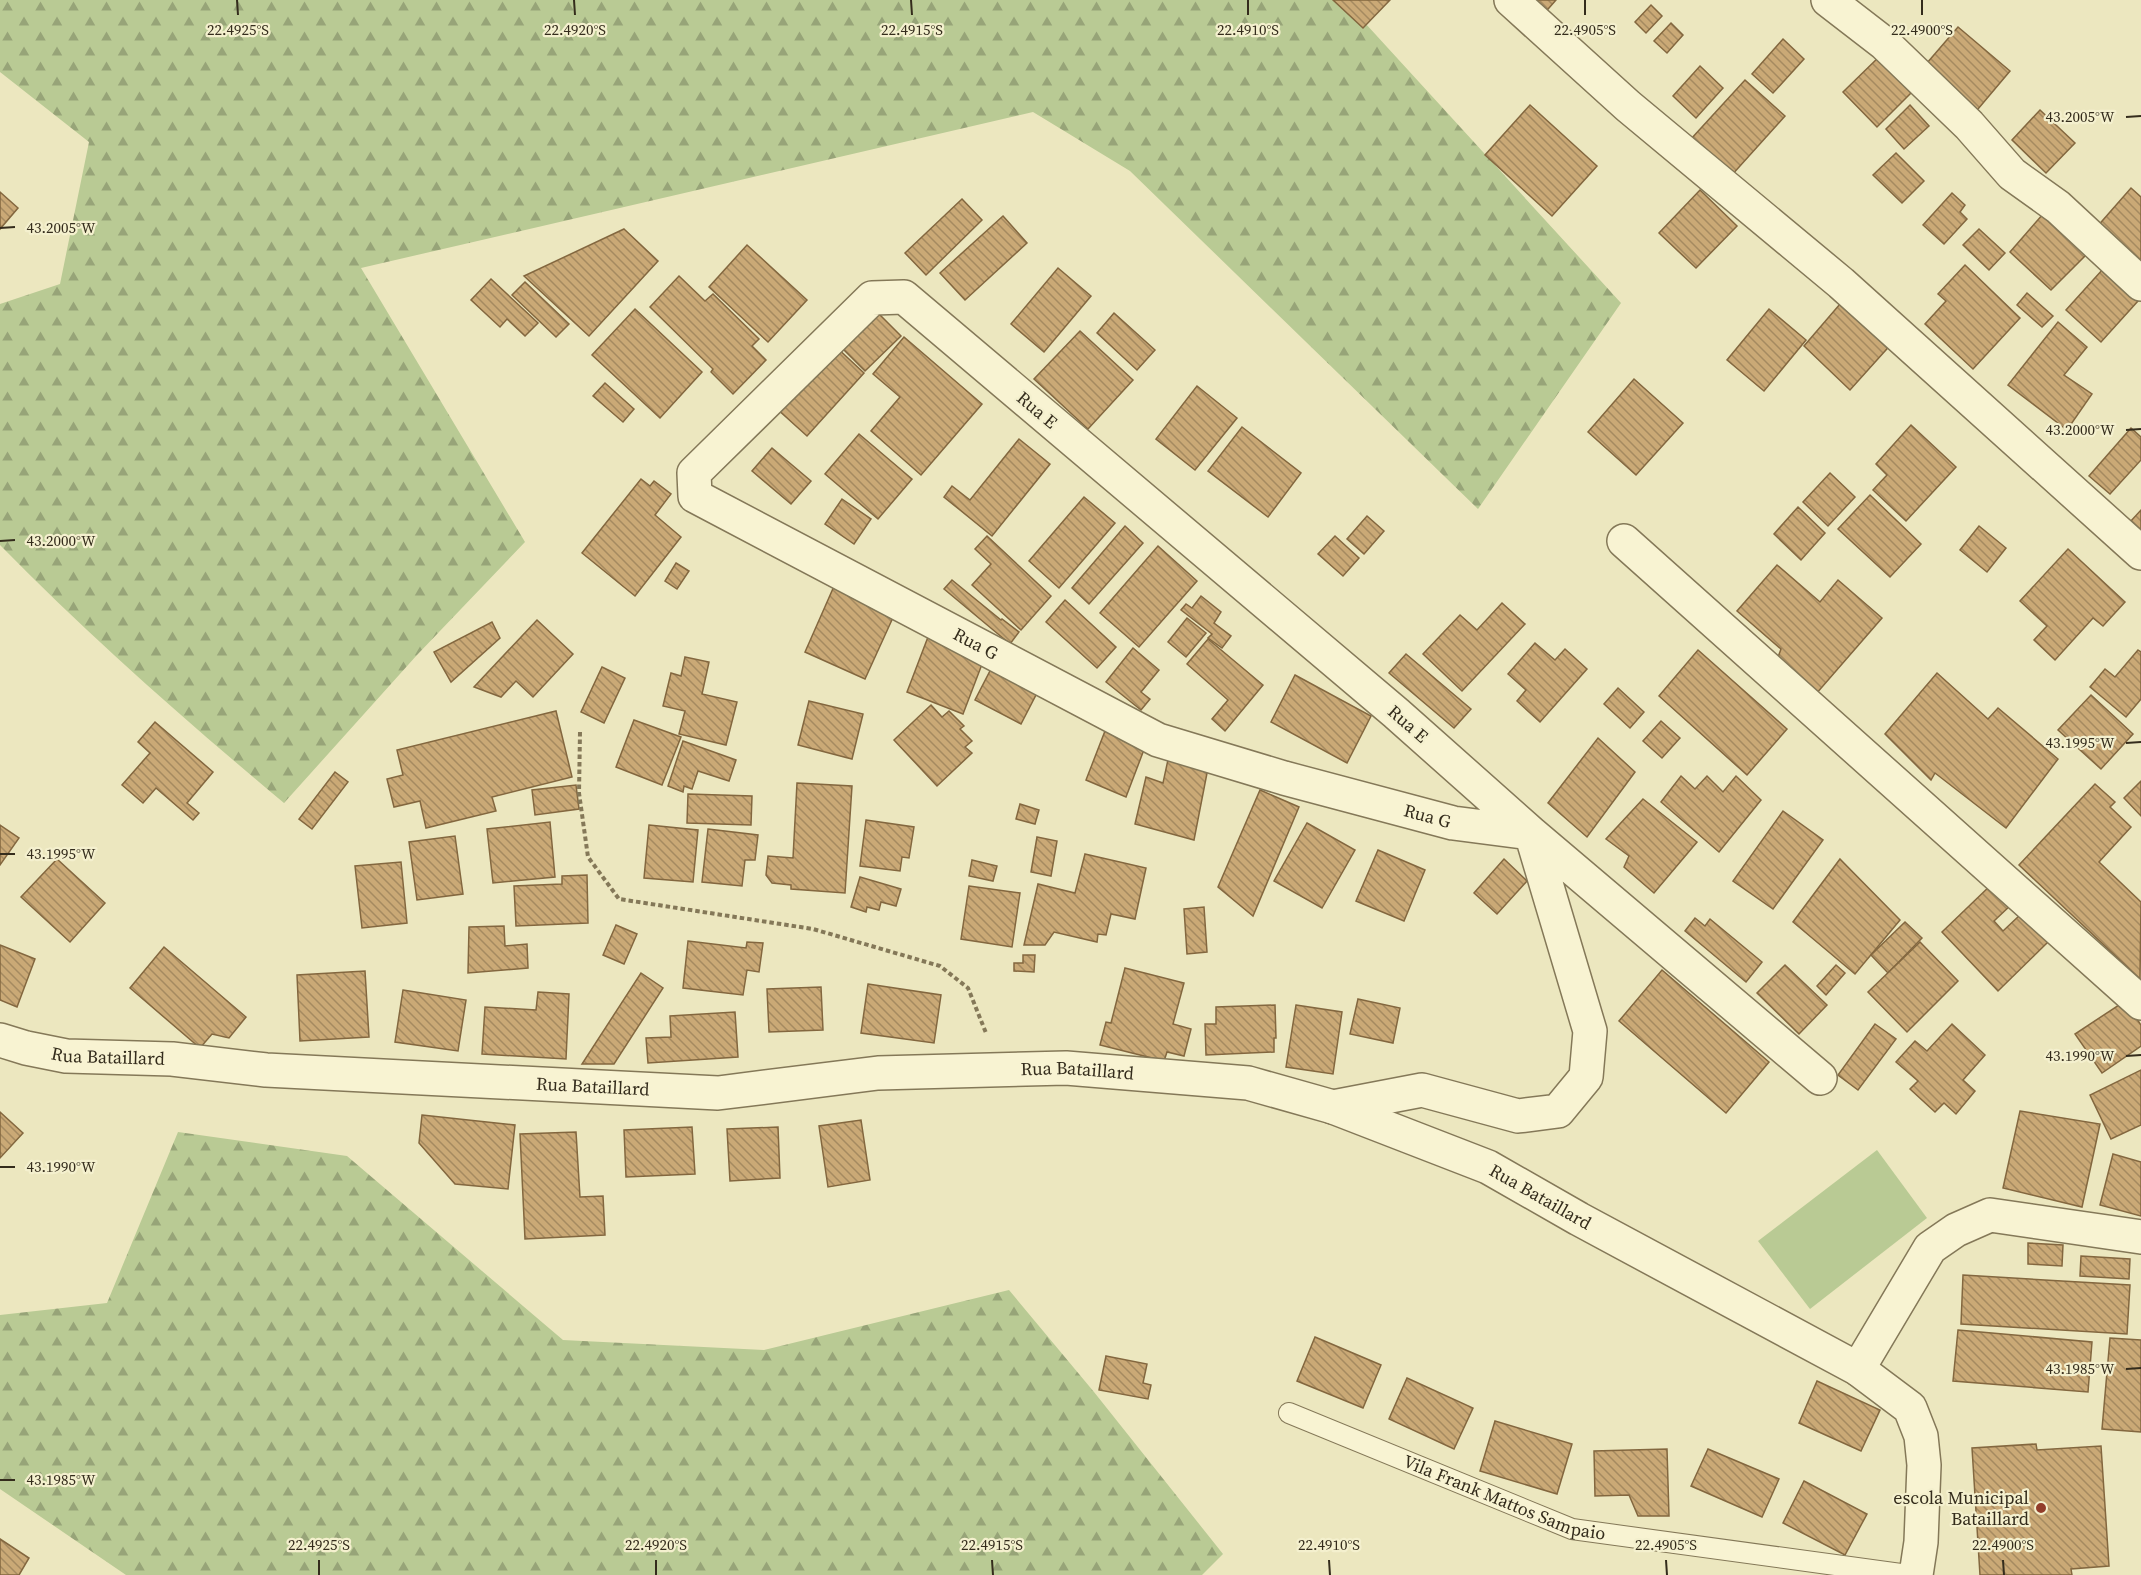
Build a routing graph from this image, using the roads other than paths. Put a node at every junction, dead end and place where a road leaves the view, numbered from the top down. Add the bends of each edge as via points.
1 (1511, 0) edge
2 (1828, 0) edge
3 (2141, 284) edge
4 (872, 298) joint
5 (1624, 541) dead end
6 (2141, 553) edge
7 (1531, 833) junction
8 (2141, 1003) edge
9 (0, 1041) edge
10 (1820, 1078) dead end
11 (1333, 1107) junction
12 (2141, 1237) edge
13 (1858, 1369) junction
14 (1289, 1413) dead end
15 (1908, 1575) edge
16 (1916, 1575) edge

1 - 6 street via 1628,106 1841,283
2 - 3 street via 1885,44 2012,174 2058,207
4 - 7 street, Rua E via 904,297 1396,713
4 - 7 street, Rua G via 694,473 695,496 1158,740 1452,823
5 - 8 street
7 - 10 street, Rua E
7 - 11 street via 1590,1031 1586,1077 1558,1111 1518,1116 1422,1090
9 - 11 street, Rua Bataillard via 66,1056 172,1059 266,1070 718,1093 878,1072 1066,1068 1248,1083
11 - 13 street, Rua Bataillard via 1488,1167
12 - 13 street via 1990,1215 1956,1230 1930,1248
13 - 16 street, Rua Bataillard via 1910,1408 1921,1436 1922,1542
14 - 15 lane, Vila Frank Mattos Sampaio via 1572,1529

